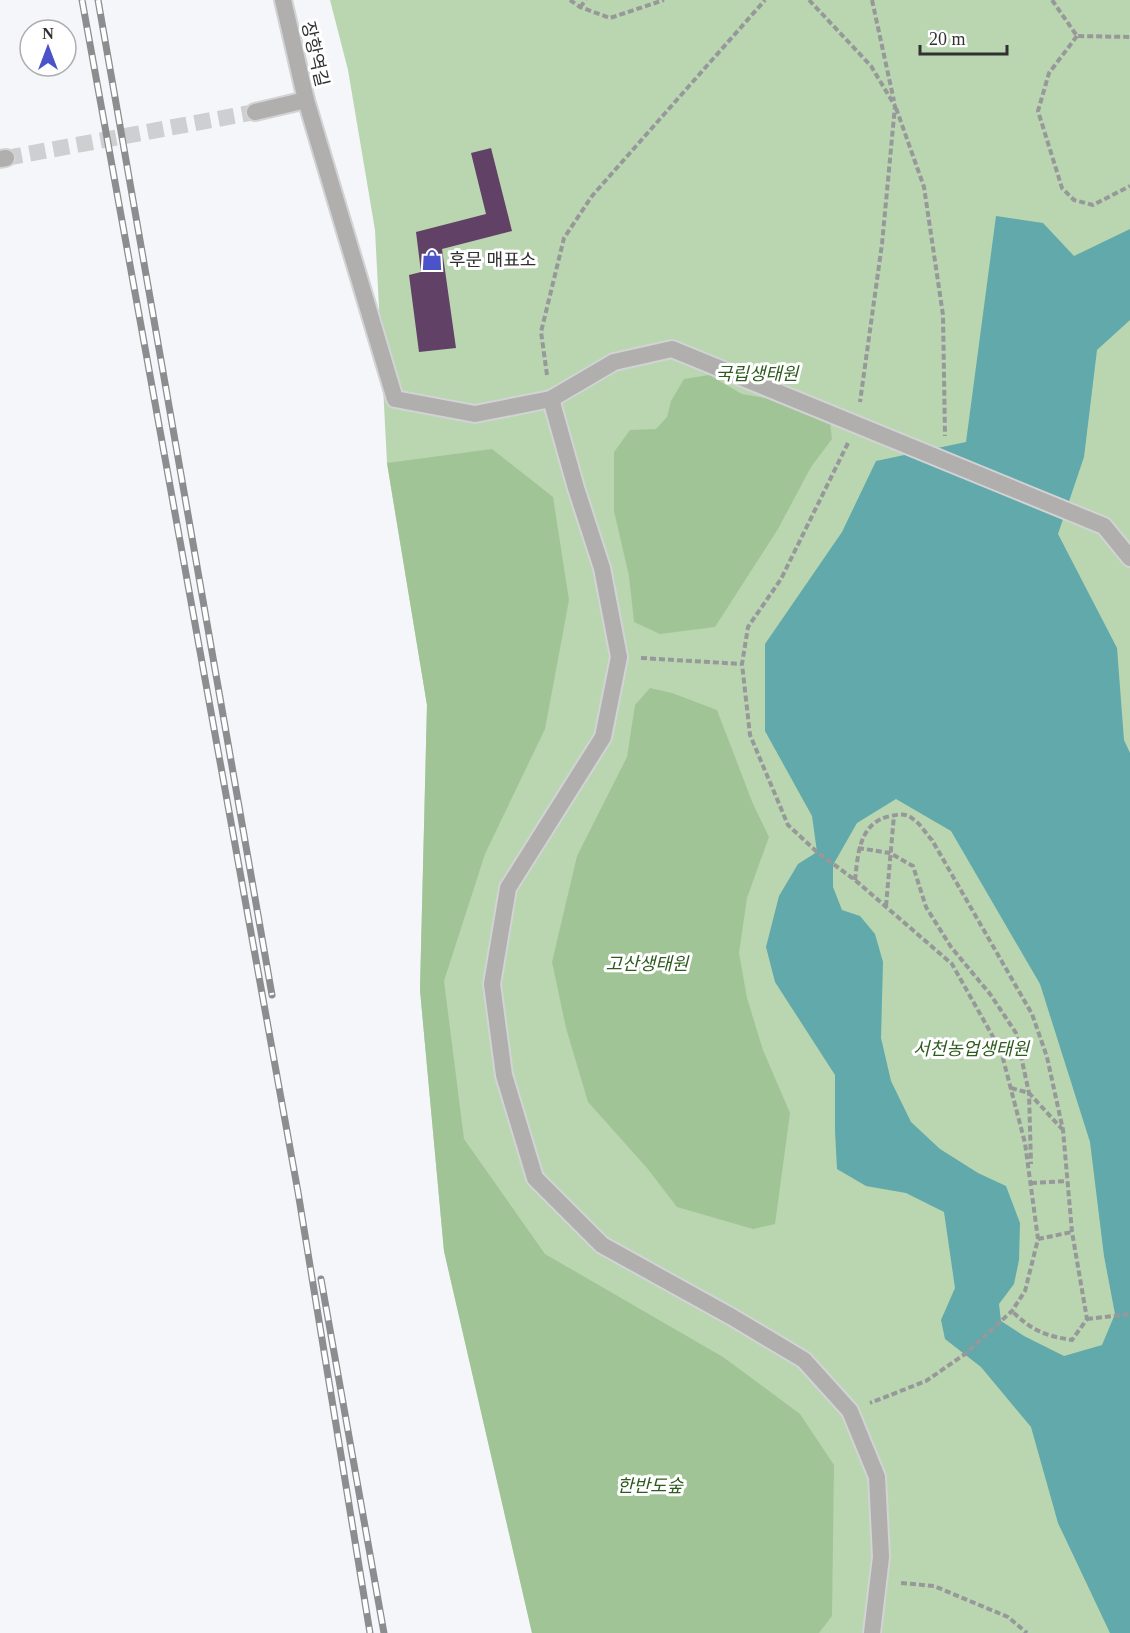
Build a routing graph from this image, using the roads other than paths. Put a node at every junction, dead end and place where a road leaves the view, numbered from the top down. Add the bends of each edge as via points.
1 (283, 0) edge
2 (306, 100) junction
3 (255, 112) tunnel mouth
4 (551, 399) junction
5 (1130, 558) edge
6 (872, 1633) edge

1 - 2 street, 장항역길
2 - 3 street, 장항역길
2 - 4 street via 395,399 475,414
4 - 5 street via 614,362 672,349 1104,526
4 - 6 street via 602,568 619,657 603,736 508,888 492,984 504,1075 535,1178 602,1245 804,1360 850,1411 877,1477 881,1557

